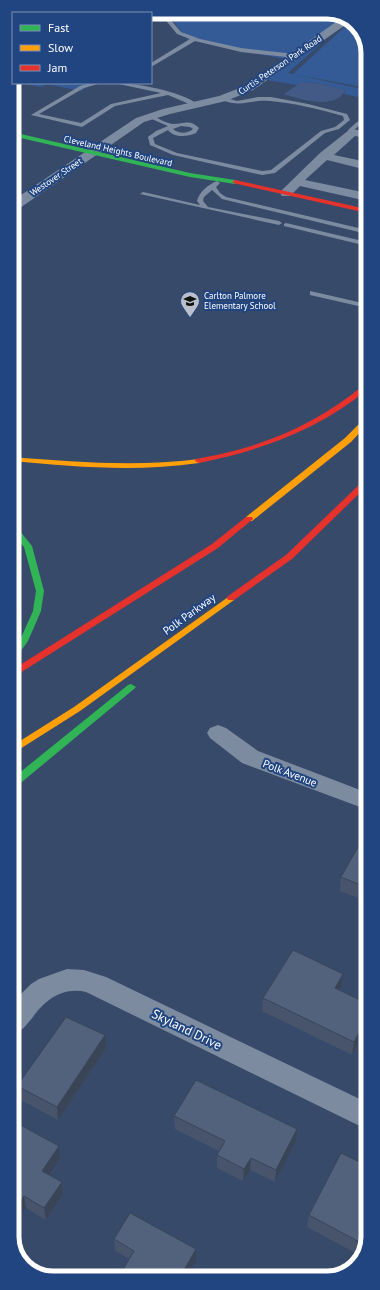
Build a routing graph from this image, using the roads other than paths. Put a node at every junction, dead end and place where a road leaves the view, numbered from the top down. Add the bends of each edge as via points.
1 (167, 19) edge
2 (342, 23) edge
3 (194, 39) junction
4 (295, 56) junction
5 (152, 64) edge
6 (93, 84) edge
7 (128, 84) edge
8 (169, 93) junction
9 (223, 98) junction
10 (196, 105) junction
11 (149, 116) junction
12 (361, 123) edge
13 (19, 129) edge
14 (353, 132) junction
15 (361, 134) edge
16 (19, 135) edge
17 (96, 150) junction
18 (324, 156) junction
19 (361, 165) edge
20 (222, 179) junction
21 (297, 182) junction
22 (212, 186) junction
23 (286, 193) junction
24 (143, 194) dead end
25 (361, 196) edge
26 (19, 202) edge
27 (206, 208) junction
28 (361, 209) edge
29 (361, 231) edge
30 (361, 243) edge
31 (313, 293) dead end
32 (361, 305) edge
33 (361, 392) edge
34 (361, 427) edge
35 (19, 459) edge
36 (361, 489) edge
37 (19, 535) edge
38 (289, 557) junction
39 (184, 643) dead end
40 (19, 648) edge
41 (19, 670) edge
42 (141, 679) dead end
43 (218, 733) dead end
44 (19, 746) edge
45 (19, 778) edge
46 (361, 799) edge
47 (19, 1015) edge
48 (361, 1114) edge

1 - 3 lane via 179,33
2 - 4 street, Curtis Peterson Park Road
3 - 4 lane via 241,50
3 - 5 lane
4 - 9 street, Curtis Peterson Park Road via 249,88
6 - 8 lane via 82,86 34,114 82,125 113,105
7 - 8 lane
8 - 10 lane
9 - 10 street, Curtis Peterson Park Road
9 - 11 lane via 240,104 270,98 329,110 344,115 347,120 337,128 323,132 273,172 262,173 175,154 153,145 150,138 173,126
10 - 11 street, Curtis Peterson Park Road
11 - 17 street, Curtis Peterson Park Road
12 - 14 lane via 351,130
13 - 17 main road, Cleveland Heights Boulevard
14 - 15 street
14 - 18 street
16 - 17 main road, Cleveland Heights Boulevard
17 - 20 main road, Cleveland Heights Boulevard via 199,170
17 - 26 street, Westover Street
18 - 19 street
18 - 21 street
20 - 22 lane
20 - 23 main road, Cleveland Heights Boulevard
21 - 23 street
21 - 25 street
22 - 27 lane via 201,196 200,201
22 - 29 lane via 224,198
23 - 28 main road, Cleveland Heights Boulevard
24 - 27 lane
27 - 30 lane
31 - 32 lane
33 - 35 main road via 305,428 269,443 232,454 178,464 120,466
34 - 41 main road via 215,546
36 - 38 main road, Polk Parkway
37 - 40 main road via 28,546 40,591 37,611
38 - 39 main road
38 - 44 main road, Polk Parkway via 77,709
42 - 45 main road
43 - 46 street, Polk Avenue via 250,757
47 - 48 street, Skyland Drive via 30,1000 45,987 80,980 97,985

